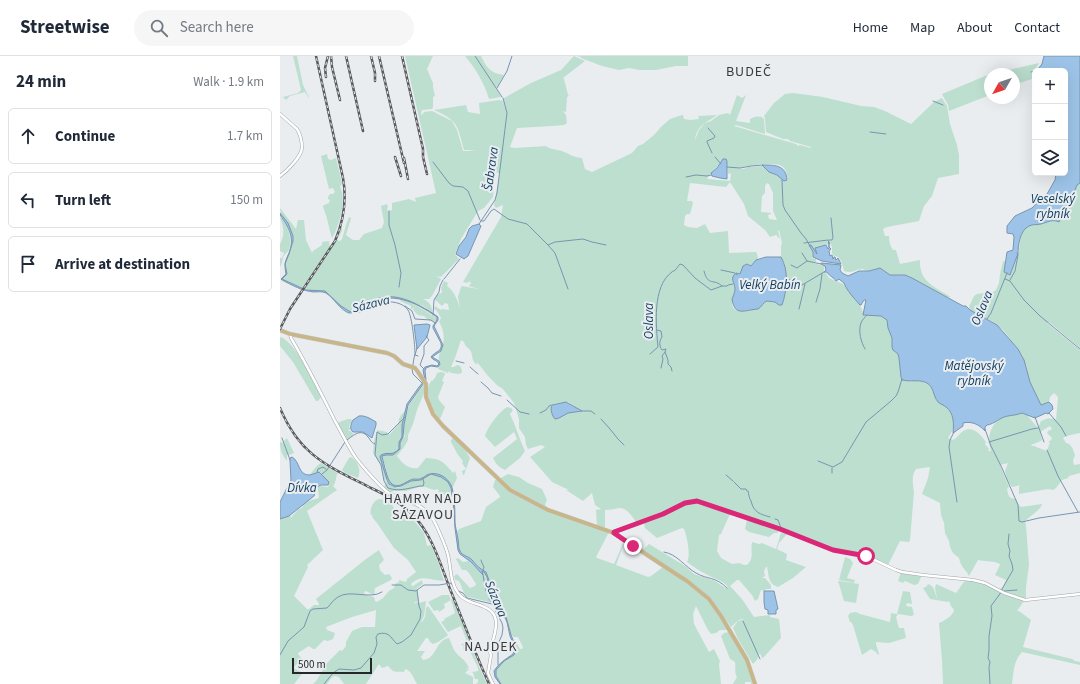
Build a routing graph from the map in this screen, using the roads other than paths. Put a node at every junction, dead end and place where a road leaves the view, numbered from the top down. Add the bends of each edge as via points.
1 (280, 114) edge
2 (280, 176) edge
3 (281, 330) edge
4 (290, 334) junction
5 (614, 533) junction
6 (1080, 594) edge
7 (493, 684) edge
8 (755, 684) edge

1 - 2 street via 297,129 302,147 296,160
3 - 4 main road
4 - 5 main road via 387,353 403,364 413,367 424,381 426,397 433,414 510,490 548,510
4 - 7 street via 356,457 385,490 420,506 430,516 447,551 452,579 459,594 466,600 488,608 494,616 495,632 489,649 491,655 488,673
5 - 6 street via 685,503 697,501 833,550 866,556 896,570 973,580 1025,600
5 - 8 main road via 687,581 710,600 747,660

